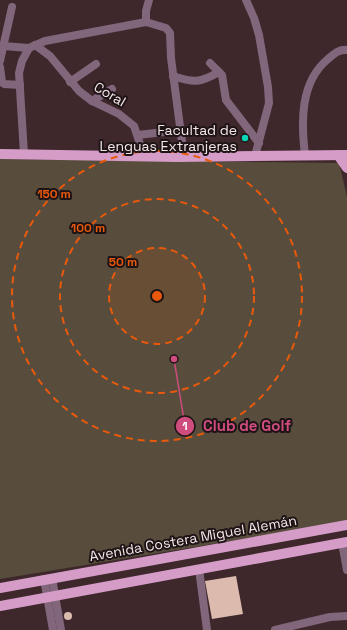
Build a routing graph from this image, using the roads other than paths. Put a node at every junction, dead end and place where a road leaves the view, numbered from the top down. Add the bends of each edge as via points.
1 (149, 0) edge
2 (246, 0) edge
3 (12, 7) dead end
4 (146, 22) junction
5 (3, 46) junction
6 (32, 47) junction
7 (347, 50) edge
8 (0, 61) edge
9 (210, 63) dead end
10 (96, 64) dead end
11 (0, 67) edge
12 (219, 72) junction
13 (173, 76) junction
14 (70, 82) junction
15 (20, 84) junction
16 (112, 89) dead end
17 (92, 101) junction
18 (164, 132) dead end
19 (138, 135) junction
20 (259, 143) junction
21 (0, 154) edge
22 (24, 154) junction
23 (304, 155) junction
24 (343, 155) edge
25 (140, 156) junction
26 (255, 156) junction
27 (184, 157) junction
28 (347, 168) edge
29 (347, 525) edge
30 (344, 542) edge
31 (199, 569) junction
32 (347, 570) edge
33 (48, 579) junction
34 (0, 588) edge
35 (51, 597) junction
36 (0, 606) edge
37 (347, 616) edge
38 (53, 630) edge
39 (61, 630) edge
40 (207, 630) edge
41 (275, 630) edge

1 - 4 street
2 - 20 street via 259,35 268,87 269,103
3 - 5 street
4 - 6 street via 45,41
4 - 13 street via 166,28 170,33
5 - 6 street
5 - 8 street
6 - 14 street, Coral via 50,56
6 - 15 street via 22,60
7 - 23 street via 339,51 318,67 307,87 303,125
9 - 12 street
10 - 14 street
11 - 15 street via 4,84
12 - 13 street via 206,80 192,82
12 - 20 street via 224,82 226,100
13 - 27 street
14 - 17 street, Coral
15 - 22 street
16 - 17 street
17 - 19 street, Coral via 128,121
18 - 19 street
19 - 25 street
20 - 26 street
21 - 22 main road
22 - 25 main road
23 - 24 main road
23 - 26 main road
24 - 28 main road
25 - 27 main road
26 - 27 main road
29 - 33 main road, Avenida Costera Miguel Alemán
30 - 31 main road
30 - 32 street
31 - 35 main road
31 - 40 street
33 - 34 main road, Avenida Costera Miguel Alemán
33 - 35 street
35 - 36 main road
35 - 38 street
35 - 39 street
37 - 41 street via 330,617

